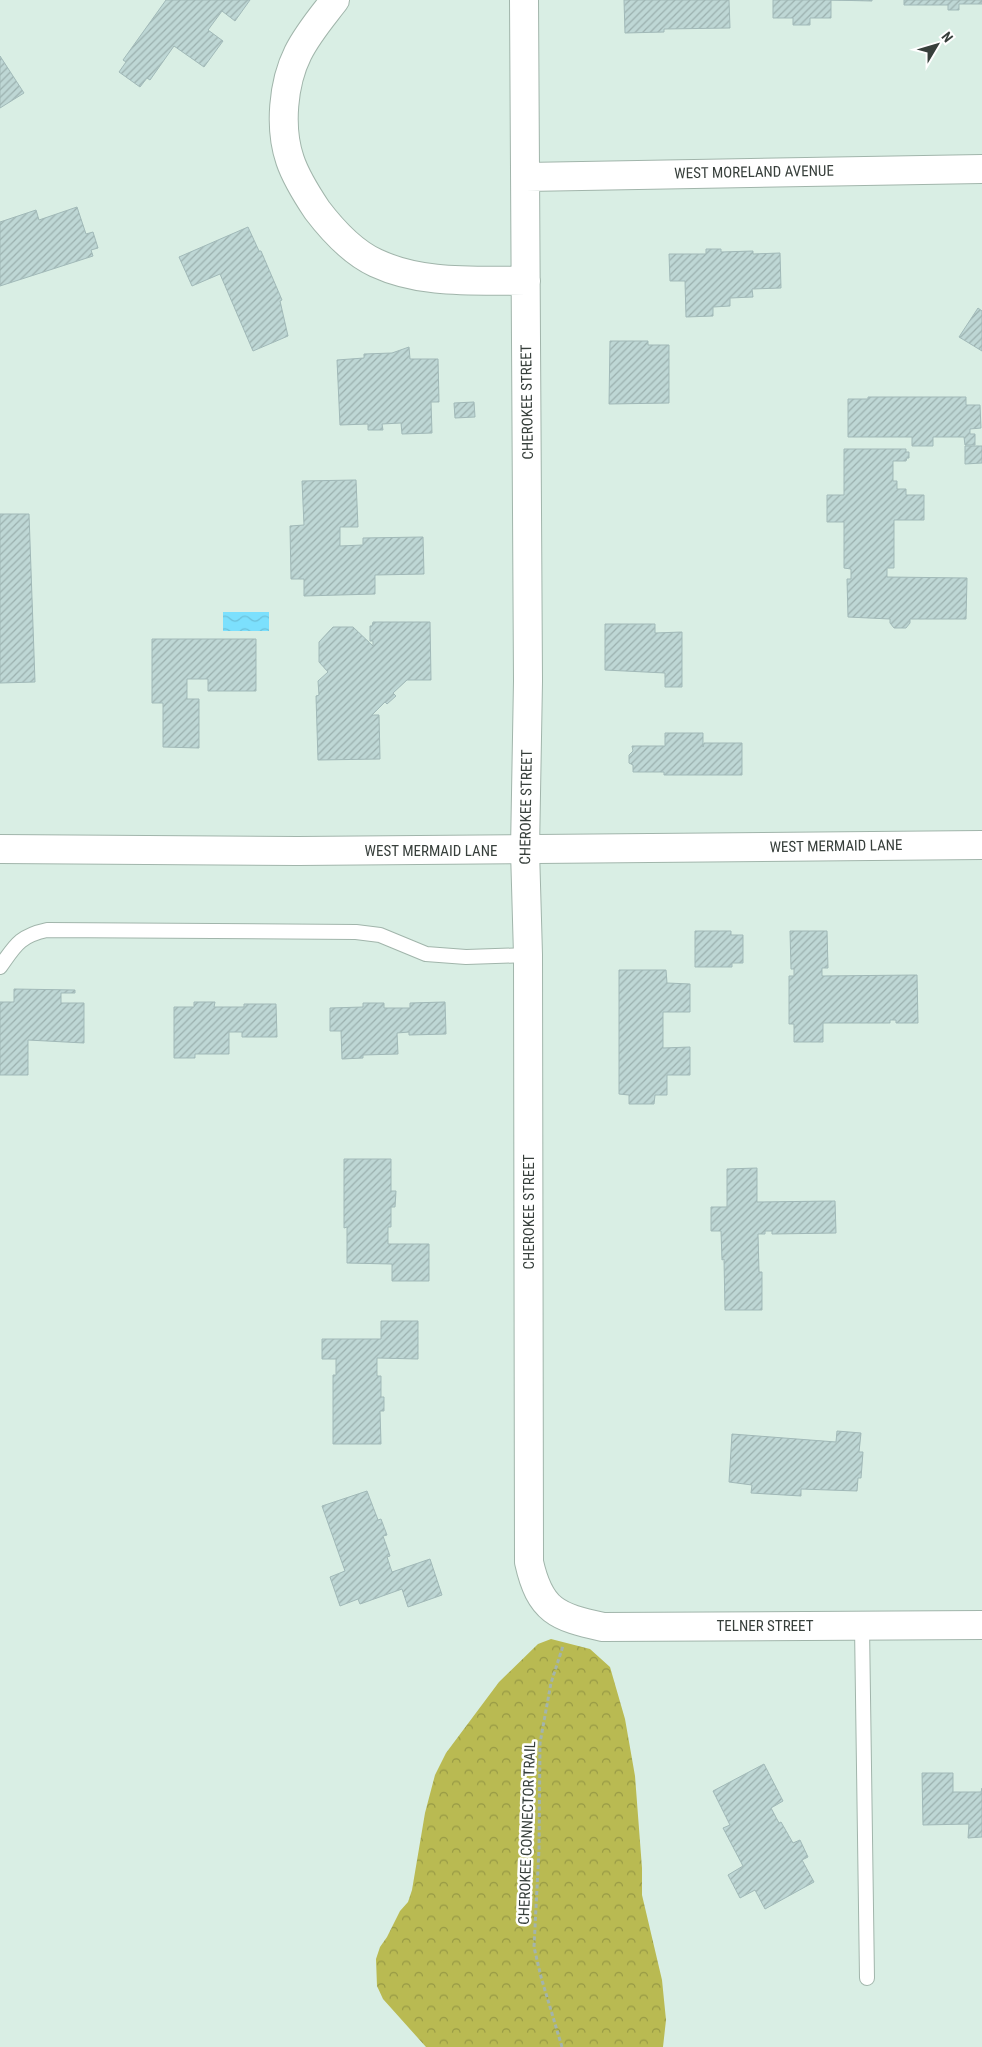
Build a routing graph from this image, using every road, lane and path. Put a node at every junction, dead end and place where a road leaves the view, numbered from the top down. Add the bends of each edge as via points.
1 (335, 0) edge
2 (524, 0) edge
3 (982, 169) edge
4 (526, 177) junction
5 (526, 281) junction
6 (982, 845) edge
7 (0, 850) edge
8 (525, 850) junction
9 (528, 955) junction
10 (0, 968) edge
11 (562, 1614) junction
12 (982, 1625) edge
13 (862, 1626) junction
14 (867, 1978) dead end
15 (562, 2047) edge

1 - 5 street via 298,54 287,86 284,122 290,160 306,194 348,245 375,263 440,280
2 - 4 street, CHEROKEE STREET
3 - 4 street, WEST MORELAND AVENUE
4 - 5 street, CHEROKEE STREET
5 - 8 street, CHEROKEE STREET via 528,681
6 - 8 street, WEST MERMAID LANE
7 - 8 street, WEST MERMAID LANE
8 - 9 street, CHEROKEE STREET
9 - 10 lane via 466,957 426,954 380,936 356,932 47,930 30,934 16,945
9 - 11 street, CHEROKEE STREET via 529,1562 541,1598
11 - 13 street, TELNER STREET via 604,1627
11 - 15 path, CHEROKEE CONNECTOR TRAIL via 540,1743 534,1947
12 - 13 street, TELNER STREET
13 - 14 lane

